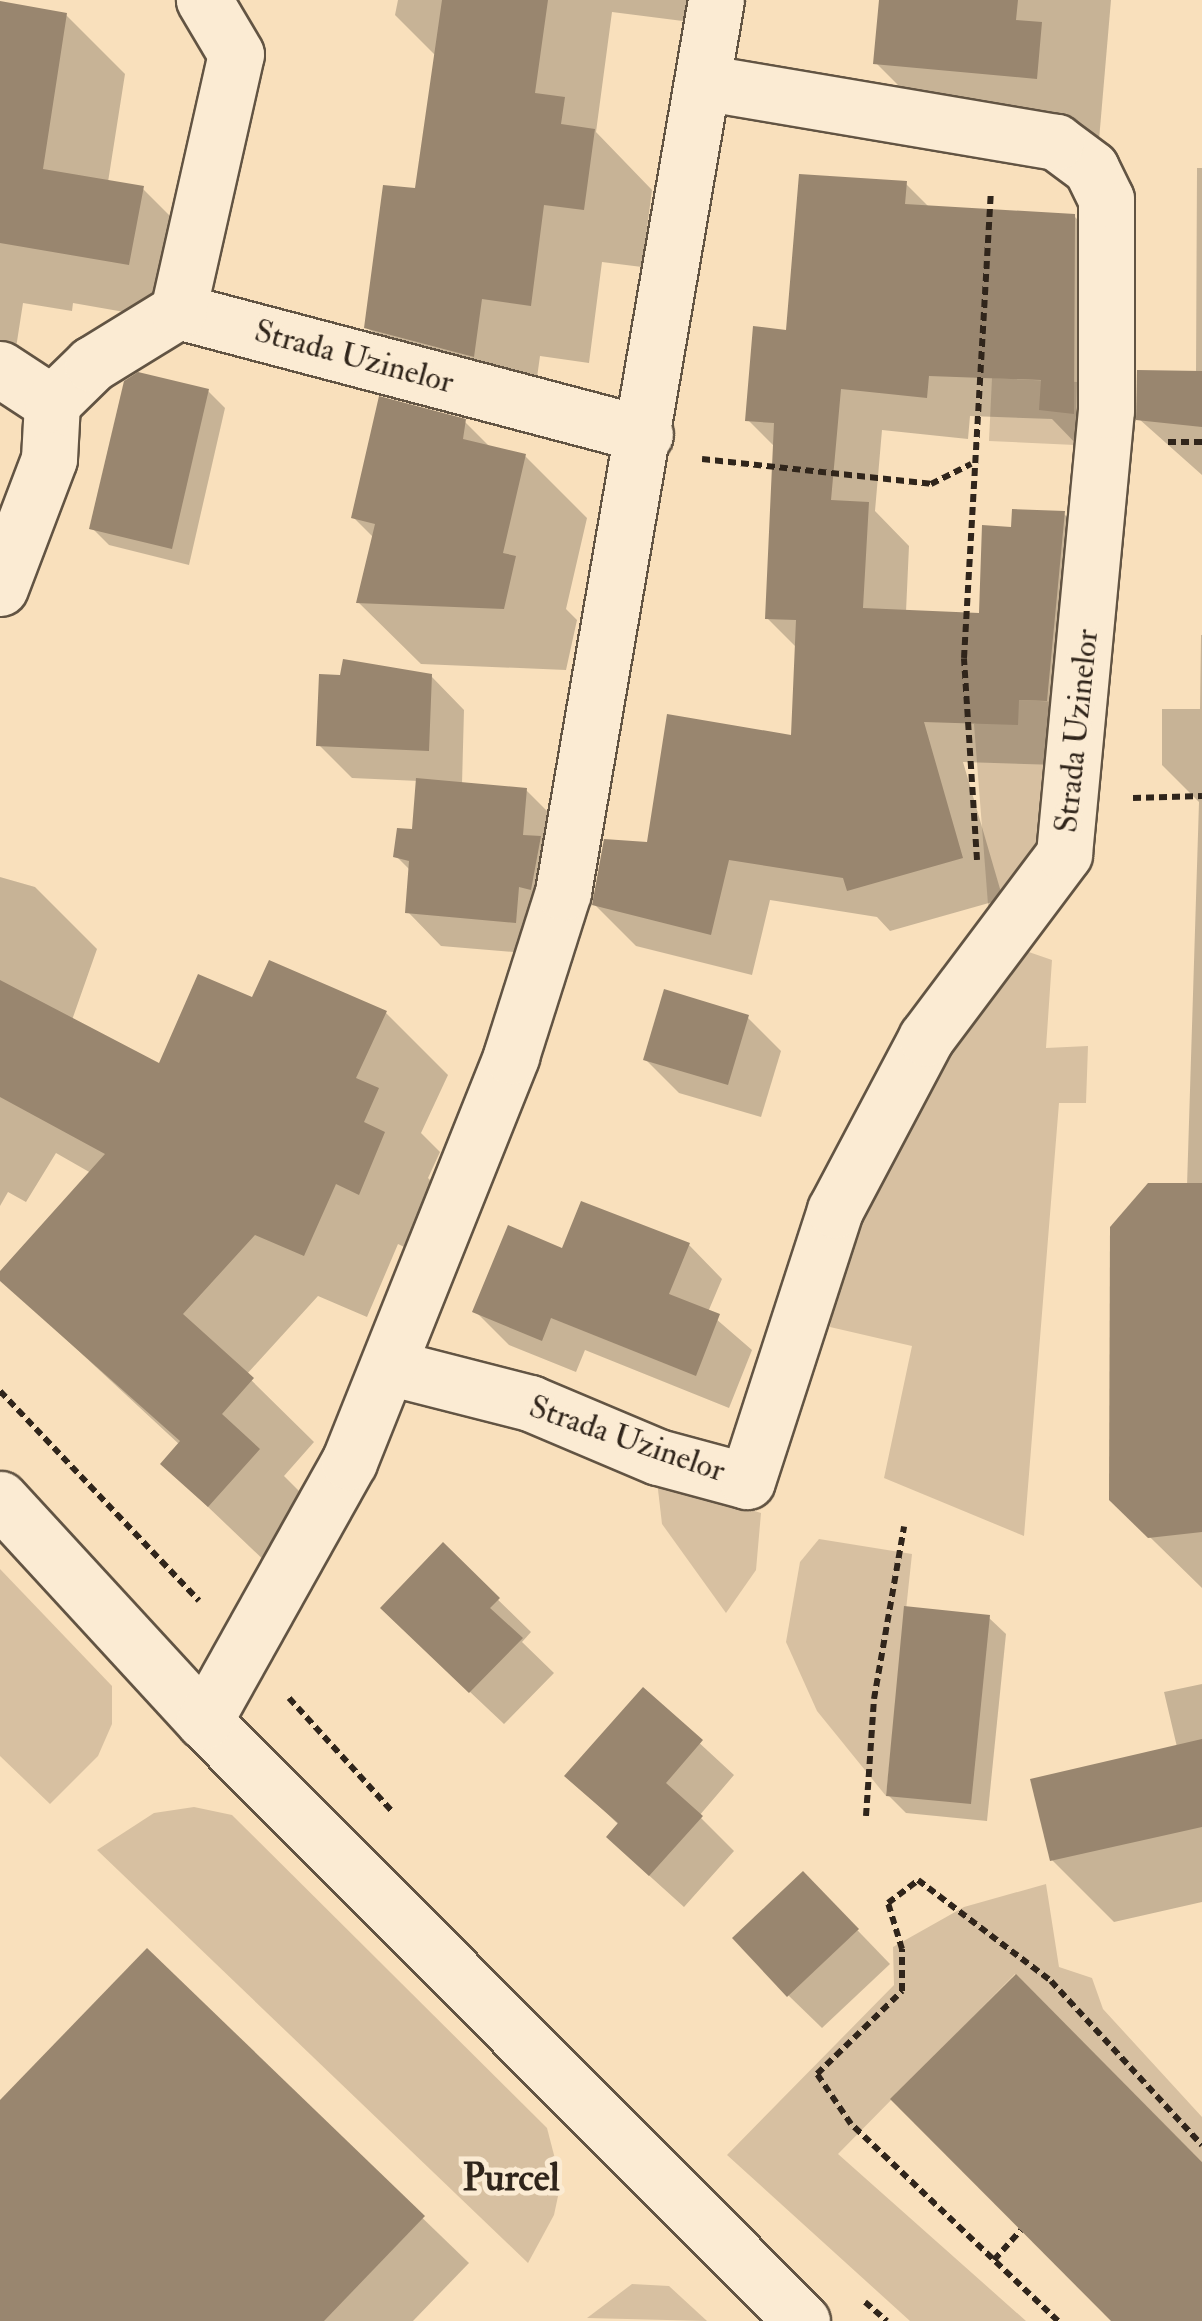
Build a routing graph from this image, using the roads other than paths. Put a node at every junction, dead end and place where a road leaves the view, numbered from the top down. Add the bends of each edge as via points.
1 (204, 0) edge
2 (716, 0) edge
3 (703, 82) junction
4 (178, 310) junction
5 (0, 370) edge
6 (52, 403) junction
7 (643, 443) junction
8 (0, 588) edge
9 (389, 1367) junction
10 (0, 1499) edge
11 (204, 1722) junction
12 (802, 2321) edge

1 - 4 street via 236,54
2 - 3 street
3 - 7 street
3 - 9 street, Strada Uzinelor via 1056,142 1091,168 1106,199 1106,410 1064,854 926,1038 835,1210 747,1480 658,1457 530,1404
4 - 6 street via 92,364
4 - 7 street, Strada Uzinelor
5 - 6 street
6 - 8 street via 49,459
7 - 9 street via 563,892 510,1056
9 - 11 street via 349,1462
10 - 11 street
11 - 12 street

